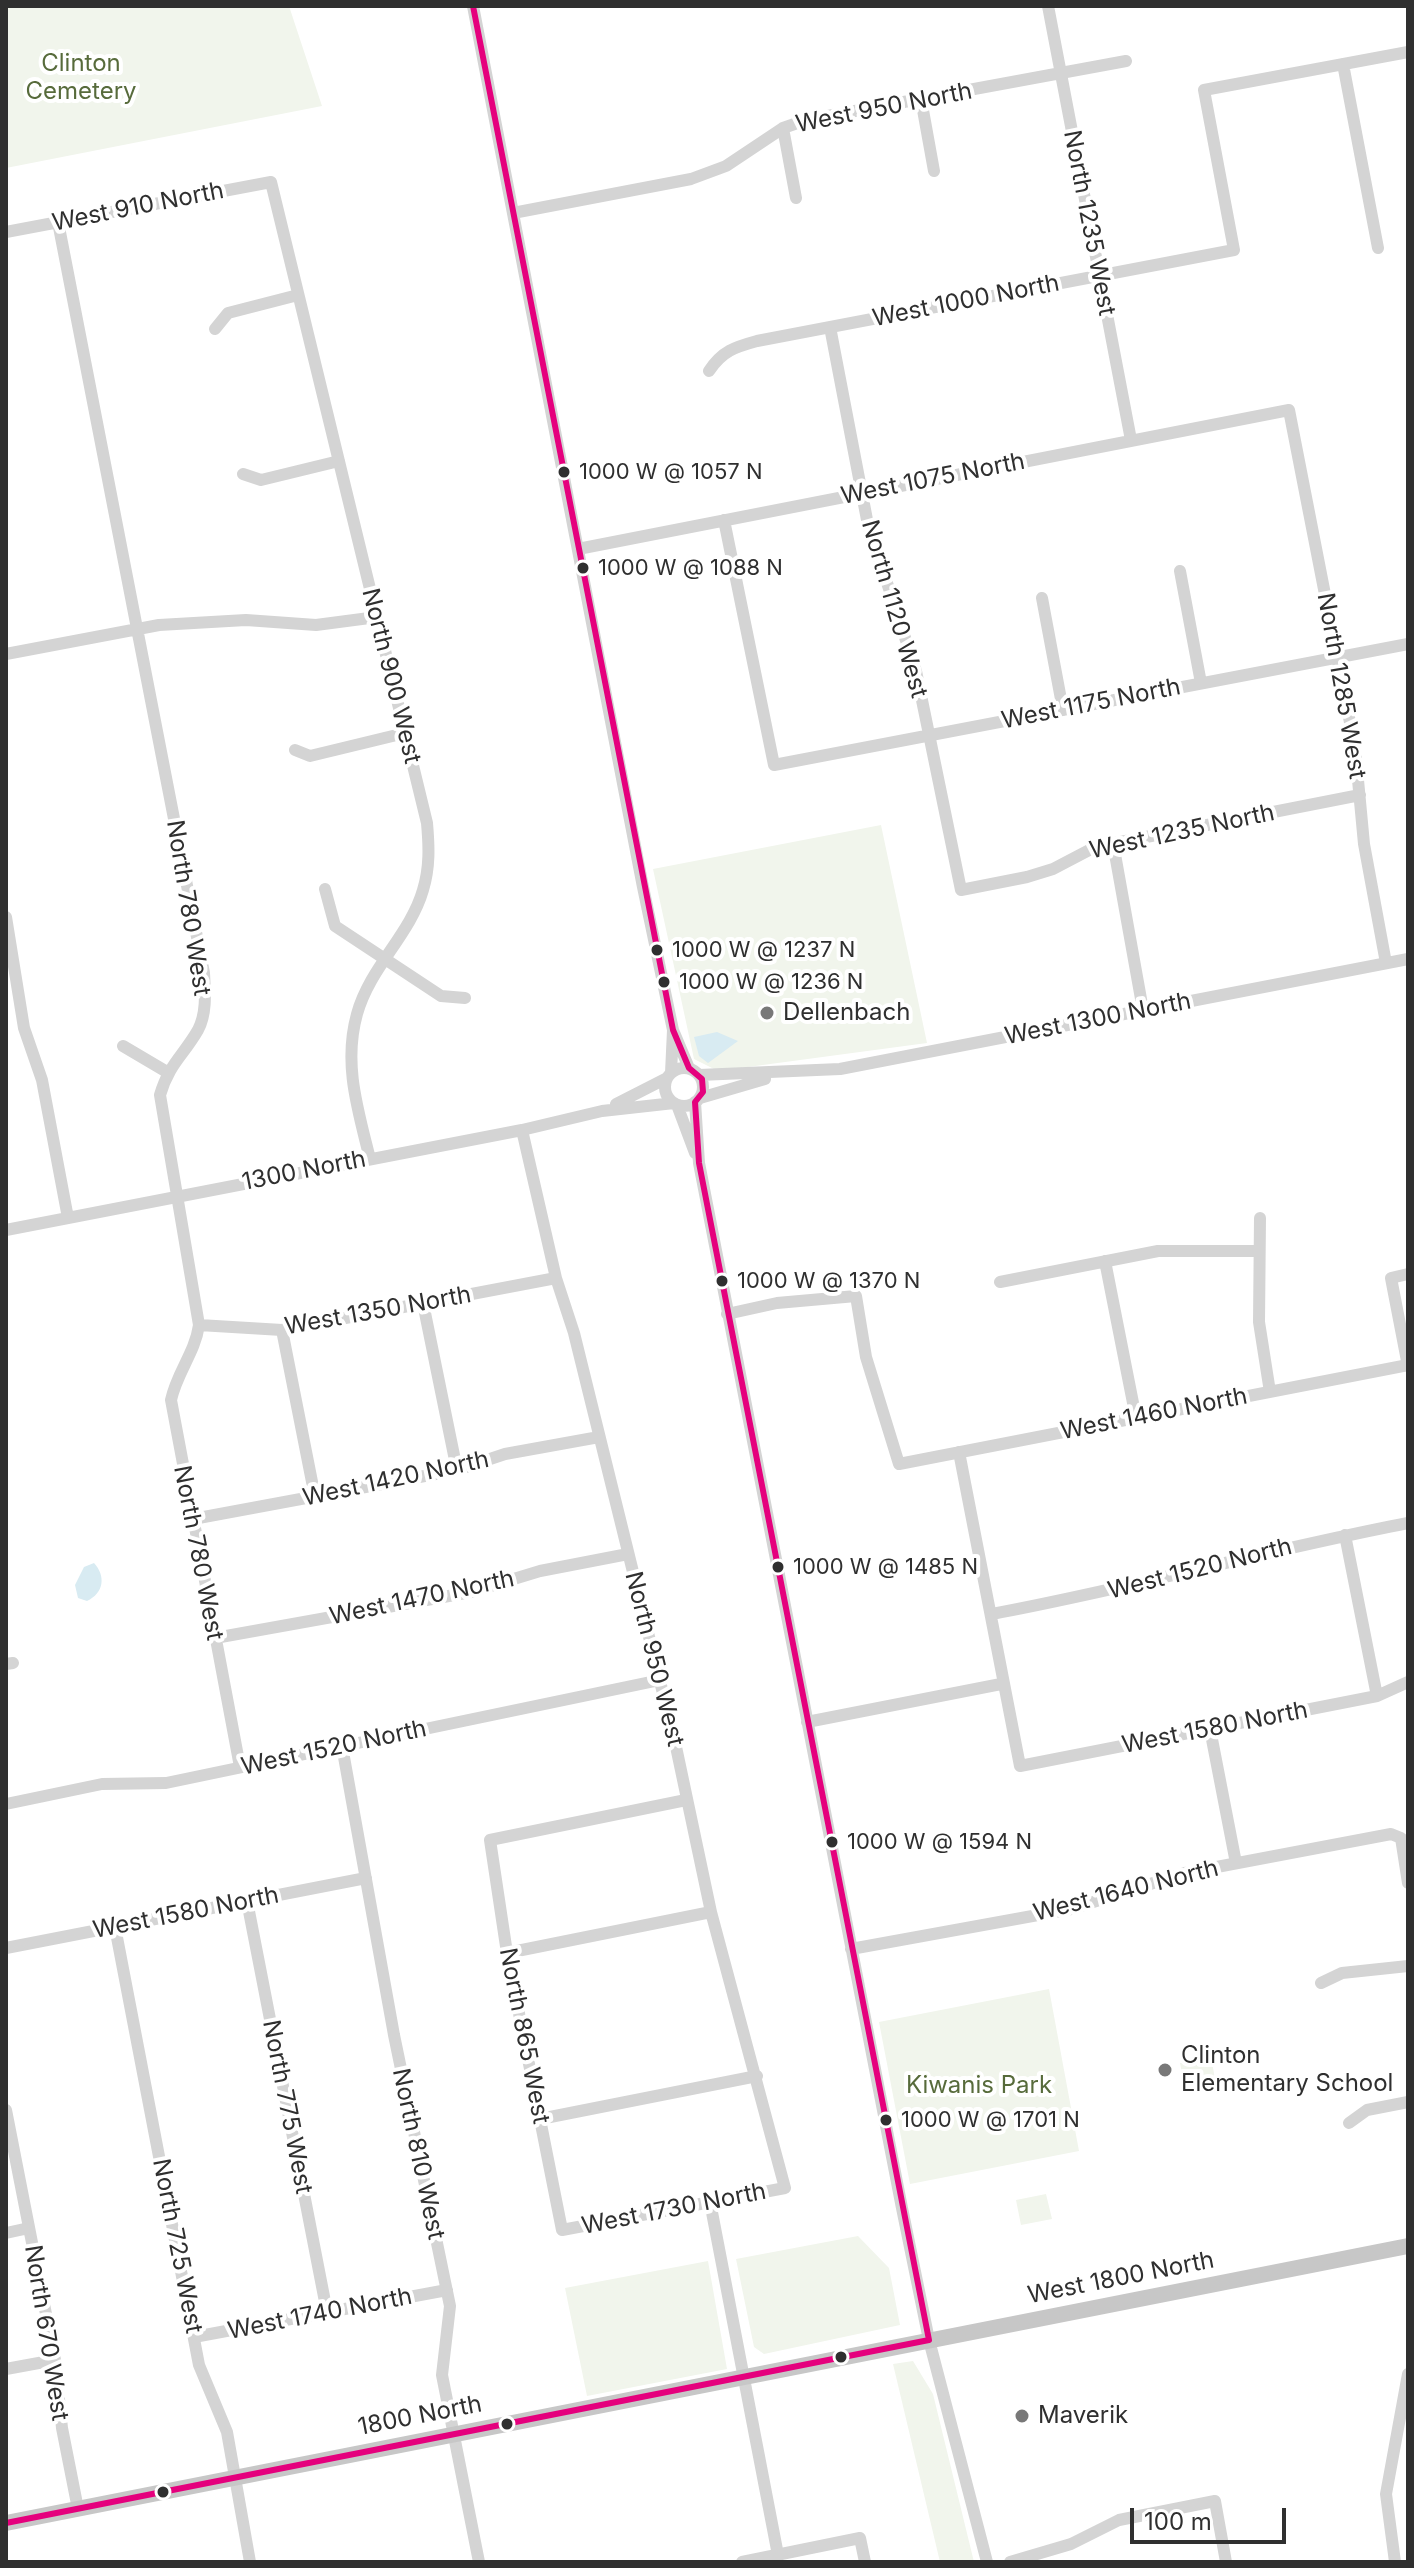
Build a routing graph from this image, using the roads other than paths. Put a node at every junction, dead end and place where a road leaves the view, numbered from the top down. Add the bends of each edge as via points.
1 (473, 6) edge
2 (1048, 6) edge
3 (1408, 52) edge
4 (1126, 61) dead end
5 (1343, 64) junction
6 (1061, 73) junction
7 (921, 99) junction
8 (783, 128) junction
9 (934, 171) dead end
10 (271, 182) joint
11 (796, 198) dead end
12 (513, 213) junction
13 (58, 222) junction
14 (6, 232) edge
15 (1378, 248) dead end
16 (1098, 276) junction
17 (298, 295) junction
18 (830, 327) junction
19 (215, 329) dead end
20 (709, 371) dead end
21 (1289, 410) joint
22 (1131, 440) junction
23 (339, 461) junction
24 (243, 474) dead end
25 (862, 493) junction
26 (724, 520) junction
27 (578, 549) junction
28 (1180, 571) dead end
29 (1042, 598) dead end
30 (377, 617) junction
31 (137, 629) junction
32 (1408, 644) edge
33 (6, 654) edge
34 (1339, 657) junction
35 (1201, 683) junction
36 (1063, 710) junction
37 (405, 733) junction
38 (929, 735) junction
39 (295, 750) dead end
40 (1360, 795) junction
41 (1113, 843) junction
42 (325, 889) dead end
43 (961, 890) joint
44 (6, 917) edge
45 (9, 950) edge
46 (383, 957) junction
47 (1408, 959) edge
48 (1386, 963) junction
49 (465, 998) dead end
50 (1143, 1010) junction
51 (673, 1030) junction
52 (123, 1046) dead end
53 (694, 1071) junction
54 (167, 1072) junction
55 (788, 1073) junction
56 (669, 1075) junction
57 (698, 1100) junction
58 (676, 1104) junction
59 (602, 1111) junction
60 (522, 1130) junction
61 (370, 1159) junction
62 (699, 1163) junction
63 (177, 1195) junction
64 (68, 1218) junction
65 (1260, 1218) dead end
66 (6, 1230) edge
67 (1257, 1251) junction
68 (1105, 1261) junction
69 (1408, 1274) edge
70 (556, 1278) junction
71 (1000, 1282) dead end
72 (423, 1303) junction
73 (727, 1314) junction
74 (199, 1325) junction
75 (282, 1330) junction
76 (1408, 1366) edge
77 (1270, 1392) junction
78 (1136, 1418) junction
79 (599, 1437) junction
80 (959, 1452) junction
81 (457, 1470) junction
82 (315, 1497) junction
83 (193, 1519) junction
84 (1408, 1523) edge
85 (1345, 1535) junction
86 (628, 1554) junction
87 (992, 1614) junction
88 (215, 1638) junction
89 (660, 1680) junction
90 (1408, 1682) edge
91 (1001, 1684) junction
92 (1377, 1696) junction
93 (807, 1722) junction
94 (1210, 1729) junction
95 (342, 1746) junction
96 (240, 1767) junction
97 (686, 1800) junction
98 (6, 1804) edge
99 (1236, 1863) junction
100 (366, 1878) junction
101 (1408, 1883) edge
102 (247, 1901) junction
103 (711, 1912) junction
104 (115, 1927) junction
105 (6, 1948) edge
106 (851, 1949) junction
107 (507, 1953) junction
108 (1408, 1966) edge
109 (1321, 1983) dead end
110 (757, 2076) junction
111 (1408, 2102) edge
112 (6, 2110) edge
113 (540, 2119) junction
114 (1349, 2123) dead end
115 (785, 2188) joint
116 (710, 2202) junction
117 (29, 2228) junction
118 (562, 2230) joint
119 (6, 2233) edge
120 (1408, 2246) edge
121 (447, 2290) junction
122 (327, 2312) junction
123 (194, 2337) junction
124 (929, 2340) junction
125 (844, 2357) joint
126 (55, 2360) junction
127 (6, 2369) edge
128 (744, 2377) junction
129 (1407, 2382) edge
130 (454, 2434) junction
131 (235, 2477) junction
132 (78, 2509) junction
133 (6, 2523) edge
134 (778, 2555) junction
135 (250, 2562) edge
136 (479, 2562) edge
137 (742, 2562) edge
138 (865, 2562) edge
139 (987, 2562) edge
140 (1010, 2562) edge
141 (1226, 2562) edge
142 (1395, 2562) edge

1 - 12 street
2 - 6 street, North 1235 West
3 - 5 street
4 - 6 street, West 950 North
5 - 15 street
5 - 16 street, West 1000 North via 1204,90 1234,250
6 - 7 street, West 950 North
6 - 16 street, North 1235 West
7 - 8 street, West 950 North
7 - 9 street
8 - 11 street
8 - 12 street, West 950 North via 726,166 691,179
10 - 13 street, West 910 North
10 - 17 street, North 900 West
12 - 27 street
13 - 14 street, West 910 North
13 - 31 street, North 780 West
16 - 18 street, West 1000 North
16 - 22 street, North 1235 West
17 - 19 street via 228,313
17 - 23 street, North 900 West
18 - 20 street, West 1000 North via 732,348 718,356
18 - 25 street, North 1120 West
21 - 22 street, West 1075 North
21 - 34 street, North 1285 West
22 - 25 street, West 1075 North
23 - 24 street via 261,480
23 - 30 street, North 900 West
25 - 26 street, West 1075 North
25 - 38 street, North 1120 West via 883,572 906,630
26 - 27 street, West 1075 North
26 - 38 street, West 1175 North via 774,765
27 - 51 street
28 - 35 street
29 - 36 street
30 - 31 street via 344,624 246,620
30 - 37 street, North 900 West
31 - 33 street
31 - 54 street, North 780 West via 206,1002 199,1028
32 - 34 street, West 1175 North
34 - 35 street, West 1175 North
34 - 40 street, North 1285 West
35 - 36 street, West 1175 North
36 - 38 street, West 1175 North
37 - 39 street via 310,756
37 - 46 street, North 900 West via 427,823 429,861 417,903
38 - 43 street, North 1120 West
40 - 41 street, West 1235 North
40 - 48 street, North 1285 West
41 - 43 street, West 1235 North via 1053,869
41 - 50 street
42 - 46 street via 335,926
44 - 45 street
45 - 64 street via 24,1028 42,1080
46 - 49 street via 441,996
46 - 61 street, North 900 West via 366,987 351,1045 351,1080
47 - 48 street, West 1300 North
48 - 50 street, West 1300 North
50 - 55 street, West 1300 North via 840,1069
51 - 53 street
51 - 56 street
52 - 54 street
53 - 55 street, West 1300 North
53 - 56 street
53 - 57 street via 703,1086
54 - 63 street, North 780 West via 161,1113
55 - 57 street, West 1300 North
56 - 58 street via 665,1090
56 - 59 street, 1300 North
57 - 58 street
57 - 62 street
58 - 59 street, 1300 North
58 - 62 street
59 - 60 street, 1300 North
60 - 61 street, 1300 North
60 - 70 street, North 950 West
61 - 63 street, 1300 North
62 - 73 street
63 - 64 street, 1300 North
63 - 74 street, North 780 West
64 - 66 street, 1300 North
65 - 67 street
67 - 68 street via 1158,1251
67 - 77 street via 1259,1322
68 - 71 street
68 - 78 street
69 - 76 street via 1391,1278
70 - 72 street, West 1350 North
70 - 79 street, North 950 West
72 - 75 street, West 1350 North
72 - 81 street
73 - 80 street, West 1460 North via 856,1296 866,1357 899,1464
73 - 93 street
74 - 75 street, West 1350 North
74 - 83 street, North 780 West via 196,1346 174,1383 171,1400
75 - 82 street
76 - 77 street, West 1460 North
77 - 78 street, West 1460 North
78 - 80 street, West 1460 North
79 - 81 street, West 1420 North via 505,1454
79 - 86 street, North 950 West
80 - 87 street
81 - 82 street, West 1420 North
82 - 83 street, West 1420 North
83 - 88 street, North 780 West
84 - 85 street, West 1520 North
85 - 87 street, West 1520 North
85 - 92 street
86 - 88 street, West 1470 North via 540,1571 471,1592
86 - 89 street, North 950 West
87 - 91 street
88 - 96 street, North 780 West
89 - 95 street, West 1520 North
89 - 97 street, North 950 West
90 - 92 street, West 1580 North
91 - 93 street
91 - 94 street, West 1580 North via 1020,1766
92 - 94 street, West 1580 North
93 - 106 street
94 - 99 street
95 - 96 street, West 1520 North
95 - 100 street, North 810 West
96 - 98 street, West 1520 North via 166,1783 102,1784
97 - 103 street, North 950 West
97 - 107 street, North 865 West via 490,1840
99 - 101 street, West 1640 North via 1391,1834 1401,1838
99 - 106 street, West 1640 North via 1155,1881 1071,1909
100 - 102 street, West 1580 North
100 - 121 street, North 810 West
102 - 104 street, West 1580 North
102 - 122 street, North 775 West
103 - 107 street
103 - 110 street, North 950 West
104 - 105 street, West 1580 North
104 - 123 street, North 725 West
106 - 124 street
107 - 113 street, North 865 West
108 - 109 street via 1342,1973
110 - 113 street
110 - 115 street, North 950 West
111 - 114 street via 1367,2110
112 - 117 street, North 670 West
113 - 118 street, North 865 West
115 - 116 street, West 1730 North
116 - 118 street, West 1730 North
116 - 128 street
117 - 119 street
117 - 126 street, North 670 West
120 - 124 main road, West 1800 North
121 - 122 street, West 1740 North
121 - 130 street, North 810 West via 450,2328 442,2375
122 - 123 street, West 1740 North
123 - 131 street, North 725 West via 199,2365 227,2432
124 - 125 main road, West 1800 North
124 - 139 street
125 - 128 main road, 1800 North
126 - 127 street
126 - 132 street, North 670 West
128 - 130 main road, 1800 North
128 - 134 street
129 - 142 street via 1386,2494
130 - 131 main road, 1800 North
130 - 136 street, North 810 West
131 - 132 main road, 1800 North
131 - 135 street, North 725 West
132 - 133 main road, 1800 North
134 - 137 street
134 - 138 street via 860,2538
140 - 141 street via 1071,2544 1119,2520 1215,2501

